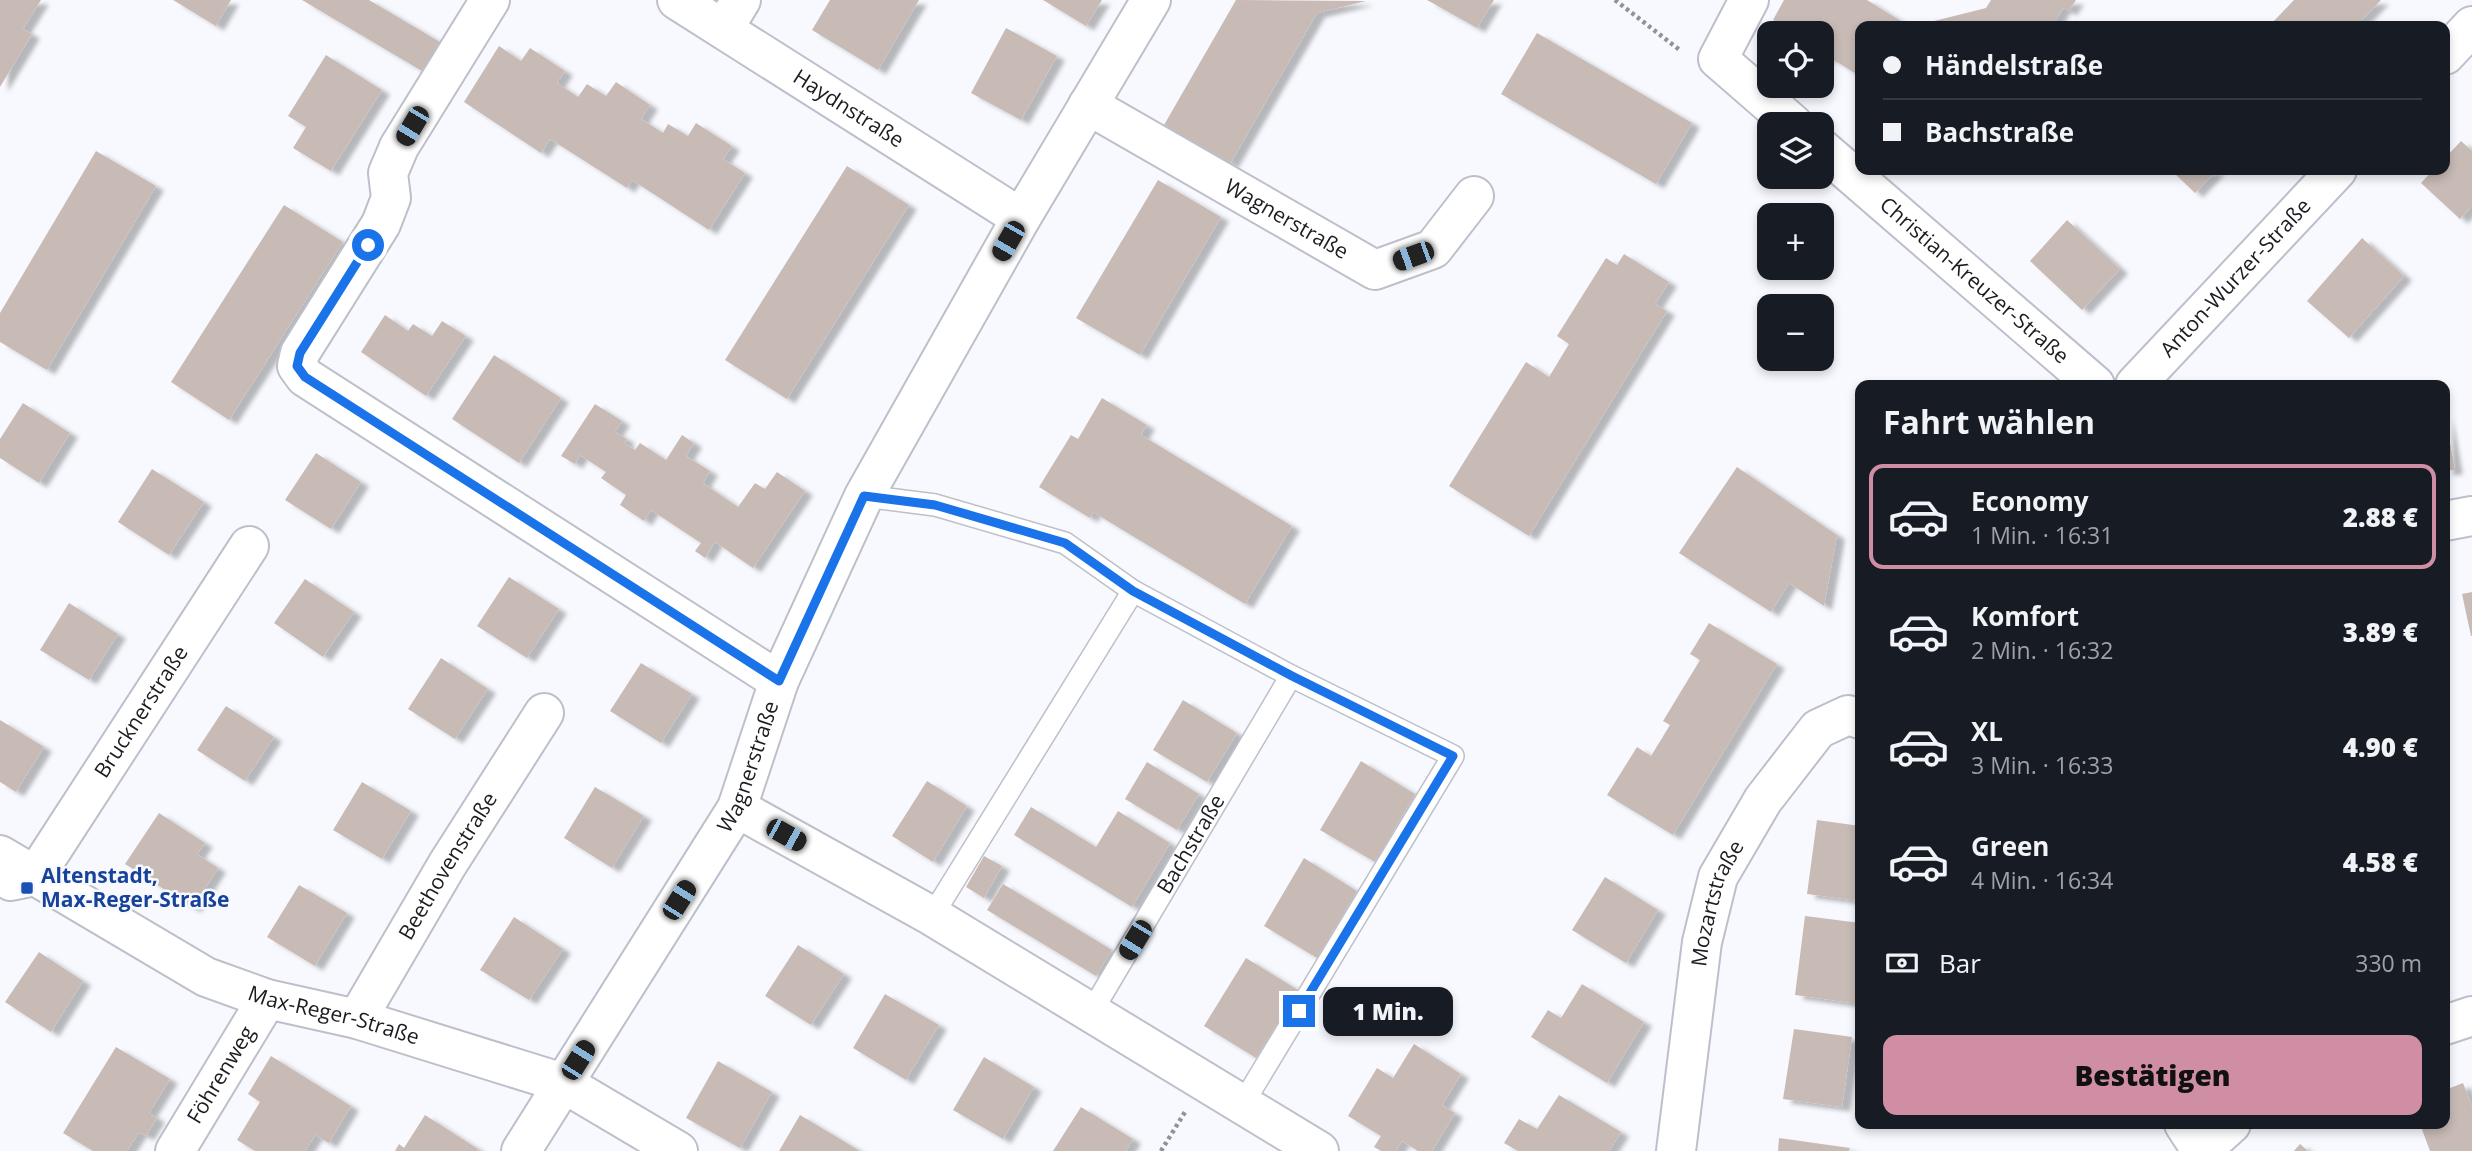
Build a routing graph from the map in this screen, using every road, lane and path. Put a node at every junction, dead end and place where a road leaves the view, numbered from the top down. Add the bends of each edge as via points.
1 (490, 0) edge
2 (677, 0) edge
3 (1151, 0) edge
4 (1615, 0) edge
5 (1749, 0) edge
6 (733, 14) edge
7 (2472, 26) edge
8 (2450, 50) edge
9 (1718, 59) junction
10 (1088, 105) junction
11 (1779, 112) edge
12 (1834, 159) edge
13 (2332, 175) edge
14 (1474, 196) dead end
15 (1021, 218) junction
16 (2089, 380) edge
17 (2140, 380) edge
18 (864, 496) junction
19 (2472, 516) edge
20 (2450, 520) edge
21 (249, 546) dead end
22 (1133, 591) junction
23 (1292, 676) junction
24 (779, 681) junction
25 (544, 713) dead end
26 (1855, 717) edge
27 (737, 808) junction
28 (0, 855) edge
29 (17, 879) edge
30 (932, 916) junction
31 (267, 999) junction
32 (1092, 1012) junction
33 (2472, 1016) edge
34 (357, 1019) junction
35 (2450, 1023) edge
36 (563, 1083) junction
37 (1242, 1105) junction
38 (2186, 1129) edge
39 (2225, 1129) edge
40 (175, 1151) edge
41 (521, 1151) edge
42 (678, 1151) edge
43 (1320, 1151) edge
44 (1676, 1151) edge
45 (2201, 1151) edge

1 - 24 street via 399,147 388,173 391,198 381,224 300,353 297,366 305,377
2 - 6 street, Haydnstraße
3 - 10 street, Wagnerstraße
4 - 9 path via 1683,52
5 - 9 street
6 - 15 street, Haydnstraße
7 - 8 street
9 - 11 street
10 - 14 street, Wagnerstraße via 1375,270 1433,249
10 - 15 street, Wagnerstraße
12 - 16 street, Christian-Kreuzer-Straße
13 - 17 street, Anton-Wurzer-Straße
15 - 18 street, Wagnerstraße
18 - 22 lane via 935,505 1065,543
18 - 24 street, Wagnerstraße
19 - 20 street
21 - 29 street, Brucknerstraße
22 - 23 lane
22 - 30 lane
23 - 32 lane, Bachstraße
23 - 37 lane via 1453,756
24 - 27 street, Wagnerstraße
25 - 34 street, Beethovenstraße via 447,865
26 - 44 street, Mozartstraße via 1848,715 1818,729 1763,800 1718,877 1702,942
27 - 30 street
27 - 36 street, Wagnerstraße
28 - 29 street, Max-Reger-Straße
29 - 31 street, Max-Reger-Straße via 206,977
30 - 32 street
31 - 34 street, Max-Reger-Straße
31 - 40 street, Föhrenweg
32 - 37 street
33 - 35 street
34 - 36 street, Max-Reger-Straße
36 - 41 street, Wagnerstraße
36 - 42 street, Max-Reger-Straße
37 - 43 street
38 - 45 street
39 - 45 street

